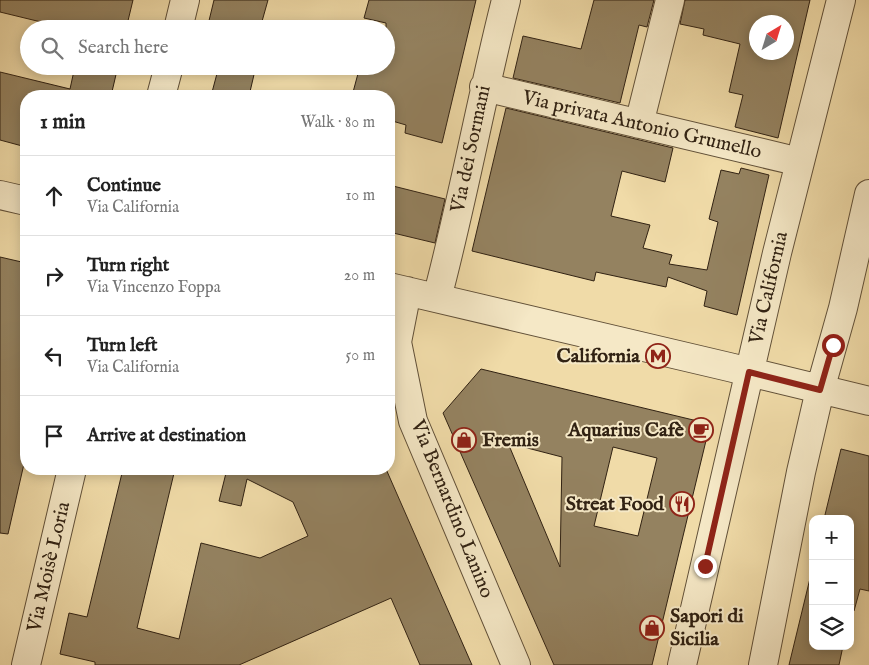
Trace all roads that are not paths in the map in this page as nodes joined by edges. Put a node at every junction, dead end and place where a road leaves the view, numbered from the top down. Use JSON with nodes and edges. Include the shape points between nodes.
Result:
{"nodes":[{"id":1,"x":185,"y":0,"type":"edge"},
{"id":2,"x":506,"y":0,"type":"edge"},
{"id":3,"x":670,"y":0,"type":"edge"},
{"id":4,"x":841,"y":0,"type":"edge"},
{"id":5,"x":180,"y":20,"type":"edge"},
{"id":6,"x":167,"y":75,"type":"edge"},
{"id":7,"x":484,"y":87,"type":"junction"},
{"id":8,"x":163,"y":90,"type":"edge"},
{"id":9,"x":639,"y":124,"type":"junction"},
{"id":10,"x":800,"y":162,"type":"junction"},
{"id":11,"x":869,"y":194,"type":"edge"},
{"id":12,"x":0,"y":195,"type":"edge"},
{"id":13,"x":20,"y":200,"type":"edge"},
{"id":14,"x":398,"y":289,"type":"edge"},
{"id":15,"x":437,"y":298,"type":"junction"},
{"id":16,"x":749,"y":372,"type":"junction"},
{"id":17,"x":820,"y":390,"type":"junction"},
{"id":18,"x":869,"y":401,"type":"edge"},
{"id":19,"x":71,"y":475,"type":"edge"},
{"id":20,"x":26,"y":665,"type":"edge"},
{"id":21,"x":516,"y":665,"type":"edge"},
{"id":22,"x":682,"y":665,"type":"edge"},
{"id":23,"x":763,"y":665,"type":"edge"}],
"edges":[{"from":1,"to":5,"type":"street"},
{"from":2,"to":7,"type":"street","name":"Via dei Sormani"},
{"from":3,"to":9,"type":"street"},
{"from":4,"to":10,"type":"street","name":"Via California"},
{"from":6,"to":8,"type":"street"},
{"from":7,"to":9,"type":"street","name":"Via privata Antonio Grumello"},
{"from":7,"to":15,"type":"street","name":"Via dei Sormani"},
{"from":9,"to":10,"type":"street","name":"Via privata Antonio Grumello"},
{"from":10,"to":16,"type":"street","name":"Via California"},
{"from":11,"to":17,"type":"street"},
{"from":12,"to":13,"type":"street"},
{"from":14,"to":15,"type":"street"},
{"from":14,"to":21,"type":"street","name":"Via Bernardino Lanino","via":[[397,342],[413,421]]},
{"from":15,"to":16,"type":"street"},
{"from":16,"to":17,"type":"street"},
{"from":16,"to":22,"type":"street","name":"Via California"},
{"from":17,"to":18,"type":"street"},
{"from":17,"to":23,"type":"street"},
{"from":19,"to":20,"type":"street","name":"Via Moisè Loria"}]}
